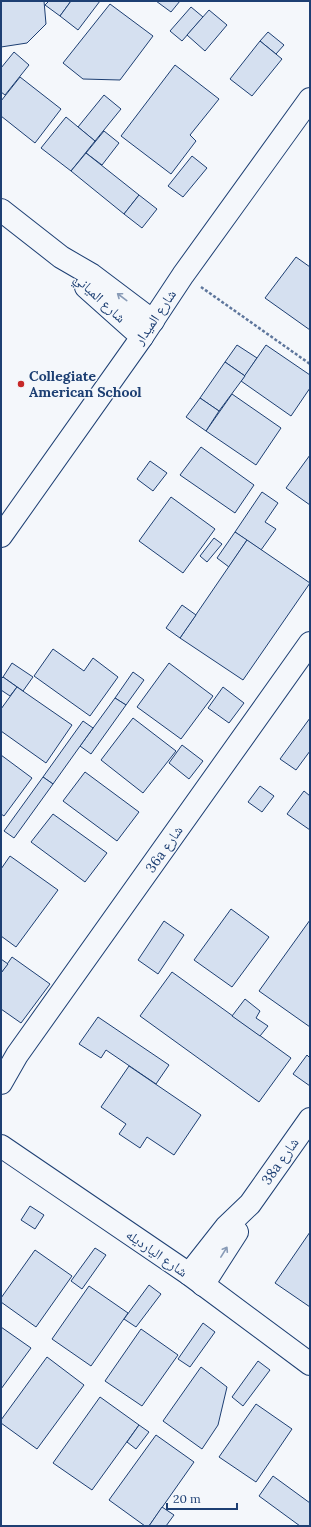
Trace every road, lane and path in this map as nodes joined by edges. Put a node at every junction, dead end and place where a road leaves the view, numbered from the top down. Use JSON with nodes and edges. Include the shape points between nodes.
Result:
{"nodes":[{"id":1,"x":310,"y":99,"type":"edge"},
{"id":2,"x":1,"y":210,"type":"edge"},
{"id":3,"x":183,"y":275,"type":"junction"},
{"id":4,"x":147,"y":329,"type":"junction"},
{"id":5,"x":310,"y":364,"type":"edge"},
{"id":6,"x":1,"y":536,"type":"edge"},
{"id":7,"x":310,"y":643,"type":"edge"},
{"id":8,"x":9,"y":1062,"type":"edge"},
{"id":9,"x":1,"y":1083,"type":"edge"},
{"id":10,"x":310,"y":1119,"type":"edge"},
{"id":11,"x":1,"y":1146,"type":"edge"},
{"id":12,"x":196,"y":1280,"type":"junction"},
{"id":13,"x":310,"y":1364,"type":"edge"}],
"edges":[{"from":1,"to":3,"type":"street","name":"شارع الميدار"},
{"from":2,"to":4,"type":"street","name":"شارع المياني","via":[[61,257],[92,275]]},
{"from":3,"to":4,"type":"street","name":"شارع الميدار"},
{"from":3,"to":5,"type":"path"},
{"from":4,"to":6,"type":"street","name":"شارع الميدار"},
{"from":7,"to":8,"type":"street","name":"36a شارع"},
{"from":8,"to":9,"type":"street","name":"36a شارع"},
{"from":10,"to":12,"type":"street","name":"38a شارع","via":[[250,1204],[236,1234]]},
{"from":11,"to":12,"type":"street","name":"شارع اليارديله"},
{"from":12,"to":13,"type":"street","name":"شارع اليارديله"}]}
